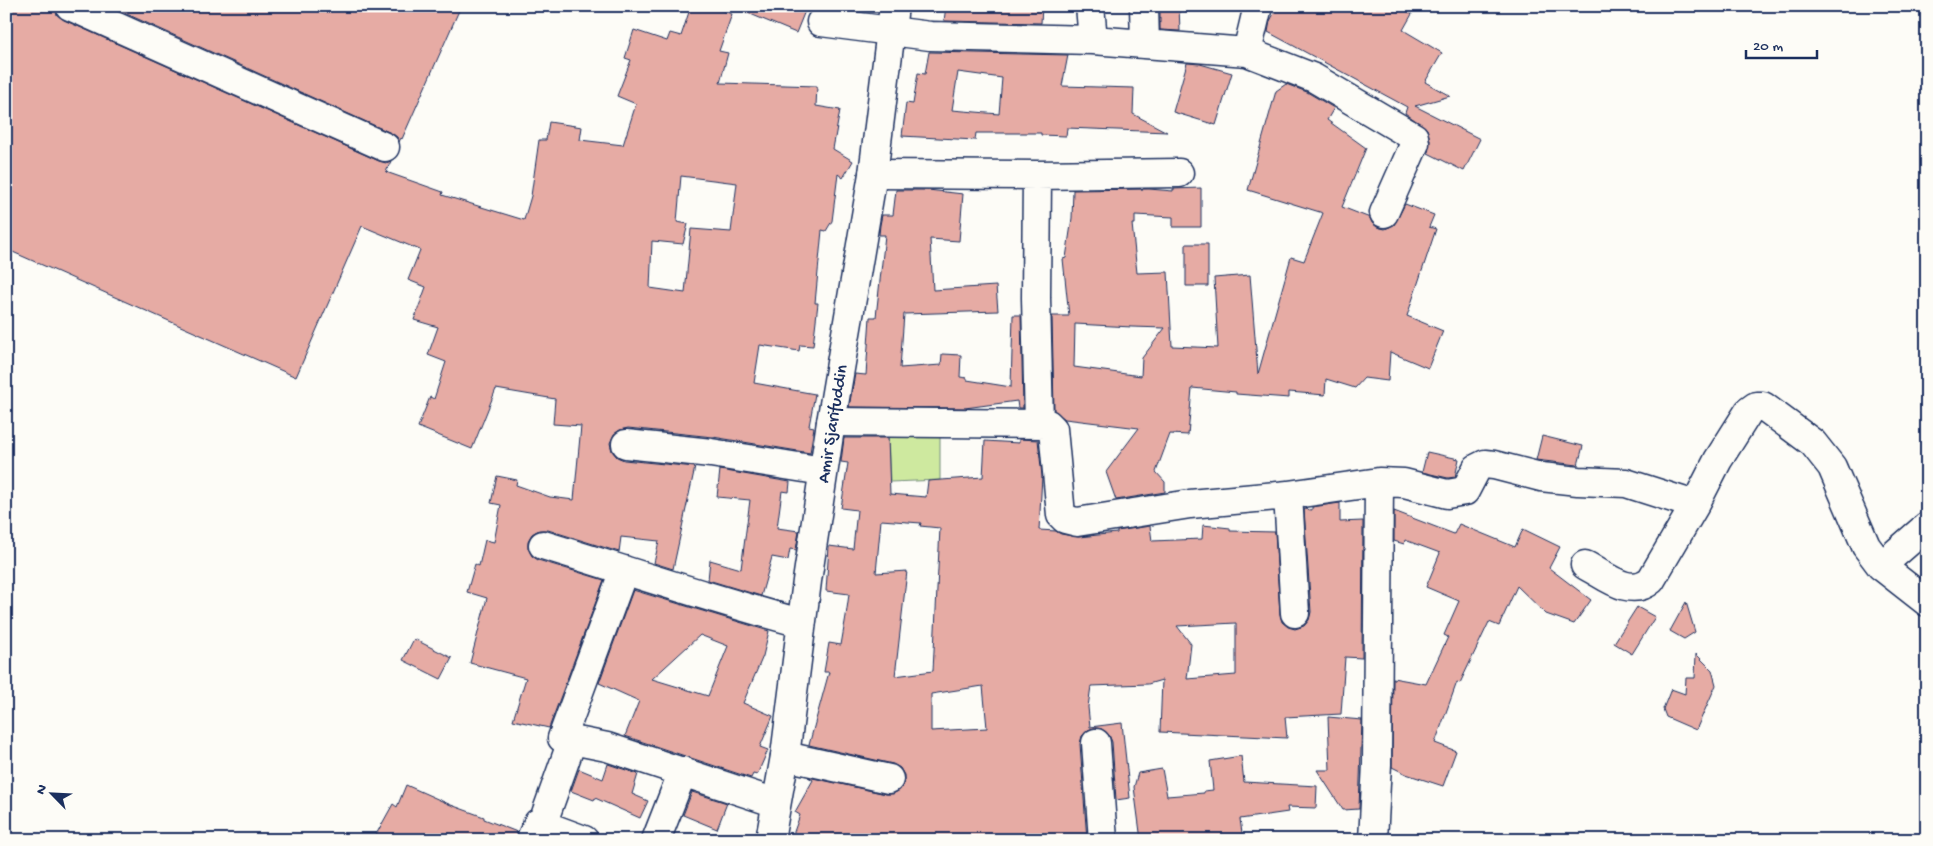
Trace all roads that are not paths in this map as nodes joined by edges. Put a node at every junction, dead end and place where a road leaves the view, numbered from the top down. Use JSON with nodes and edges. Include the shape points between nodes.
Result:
{"nodes":[{"id":1,"x":70,"y":6,"type":"edge"},
{"id":2,"x":1090,"y":6,"type":"edge"},
{"id":3,"x":1144,"y":6,"type":"edge"},
{"id":4,"x":1258,"y":6,"type":"edge"},
{"id":5,"x":893,"y":18,"type":"edge"},
{"id":6,"x":821,"y":22,"type":"dead end"},
{"id":7,"x":1093,"y":40,"type":"junction"},
{"id":8,"x":1145,"y":44,"type":"junction"},
{"id":9,"x":1247,"y":52,"type":"junction"},
{"id":10,"x":385,"y":147,"type":"dead end"},
{"id":11,"x":1179,"y":173,"type":"dead end"},
{"id":12,"x":873,"y":174,"type":"junction"},
{"id":13,"x":1038,"y":175,"type":"junction"},
{"id":14,"x":1384,"y":213,"type":"dead end"},
{"id":15,"x":830,"y":422,"type":"junction"},
{"id":16,"x":1039,"y":424,"type":"junction"},
{"id":17,"x":626,"y":444,"type":"dead end"},
{"id":18,"x":823,"y":470,"type":"junction"},
{"id":19,"x":1379,"y":482,"type":"junction"},
{"id":20,"x":1288,"y":494,"type":"junction"},
{"id":21,"x":1696,"y":505,"type":"junction"},
{"id":22,"x":1927,"y":526,"type":"edge"},
{"id":23,"x":542,"y":545,"type":"dead end"},
{"id":24,"x":1585,"y":565,"type":"dead end"},
{"id":25,"x":1881,"y":566,"type":"junction"},
{"id":26,"x":624,"y":570,"type":"junction"},
{"id":27,"x":1927,"y":602,"type":"edge"},
{"id":28,"x":1295,"y":614,"type":"dead end"},
{"id":29,"x":801,"y":623,"type":"junction"},
{"id":30,"x":572,"y":741,"type":"junction"},
{"id":31,"x":1096,"y":743,"type":"dead end"},
{"id":32,"x":785,"y":756,"type":"junction"},
{"id":33,"x":683,"y":771,"type":"junction"},
{"id":34,"x":889,"y":779,"type":"dead end"},
{"id":35,"x":776,"y":804,"type":"junction"},
{"id":36,"x":536,"y":832,"type":"edge"},
{"id":37,"x":584,"y":840,"type":"edge"},
{"id":38,"x":656,"y":840,"type":"edge"},
{"id":39,"x":770,"y":840,"type":"edge"},
{"id":40,"x":1103,"y":840,"type":"edge"},
{"id":41,"x":1373,"y":840,"type":"edge"}],
"edges":[{"from":1,"to":10,"type":"street"},
{"from":2,"to":7,"type":"street"},
{"from":3,"to":8,"type":"street"},
{"from":4,"to":9,"type":"street"},
{"from":5,"to":6,"type":"street"},
{"from":5,"to":7,"type":"street","via":[[930,36]]},
{"from":5,"to":12,"type":"street","name":"Amir Sjarifuddin"},
{"from":7,"to":8,"type":"street"},
{"from":8,"to":9,"type":"street"},
{"from":9,"to":14,"type":"street","via":[[1314,78],[1414,137],[1415,142]]},
{"from":11,"to":13,"type":"street"},
{"from":12,"to":13,"type":"street"},
{"from":12,"to":15,"type":"street","name":"Amir Sjarifuddin"},
{"from":13,"to":16,"type":"street"},
{"from":15,"to":16,"type":"street"},
{"from":15,"to":18,"type":"street","name":"Amir Sjarifuddin"},
{"from":16,"to":20,"type":"street","via":[[1048,424],[1053,430],[1061,514],[1070,521]]},
{"from":17,"to":18,"type":"street"},
{"from":18,"to":29,"type":"street","name":"Amir Sjarifuddin"},
{"from":19,"to":20,"type":"street"},
{"from":19,"to":21,"type":"street","via":[[1404,483],[1447,494],[1457,493],[1465,491],[1480,465],[1494,465],[1542,477],[1626,483]]},
{"from":19,"to":41,"type":"street","via":[[1377,764]]},
{"from":20,"to":28,"type":"street"},
{"from":21,"to":24,"type":"street","via":[[1651,580],[1644,586],[1625,587]]},
{"from":21,"to":25,"type":"street","via":[[1718,460],[1749,411],[1763,406],[1813,442],[1822,453],[1832,467],[1866,546]]},
{"from":22,"to":25,"type":"street"},
{"from":23,"to":26,"type":"street"},
{"from":25,"to":27,"type":"street"},
{"from":26,"to":29,"type":"street"},
{"from":26,"to":30,"type":"street","via":[[562,738]]},
{"from":29,"to":32,"type":"street","name":"Amir Sjarifuddin"},
{"from":30,"to":33,"type":"street","via":[[607,746]]},
{"from":30,"to":36,"type":"street"},
{"from":31,"to":40,"type":"street"},
{"from":32,"to":34,"type":"street"},
{"from":32,"to":35,"type":"street","name":"Amir Sjarifuddin"},
{"from":33,"to":35,"type":"street"},
{"from":33,"to":38,"type":"street"},
{"from":35,"to":39,"type":"street","name":"Amir Sjarifuddin"},
{"from":36,"to":37,"type":"street"}]}
